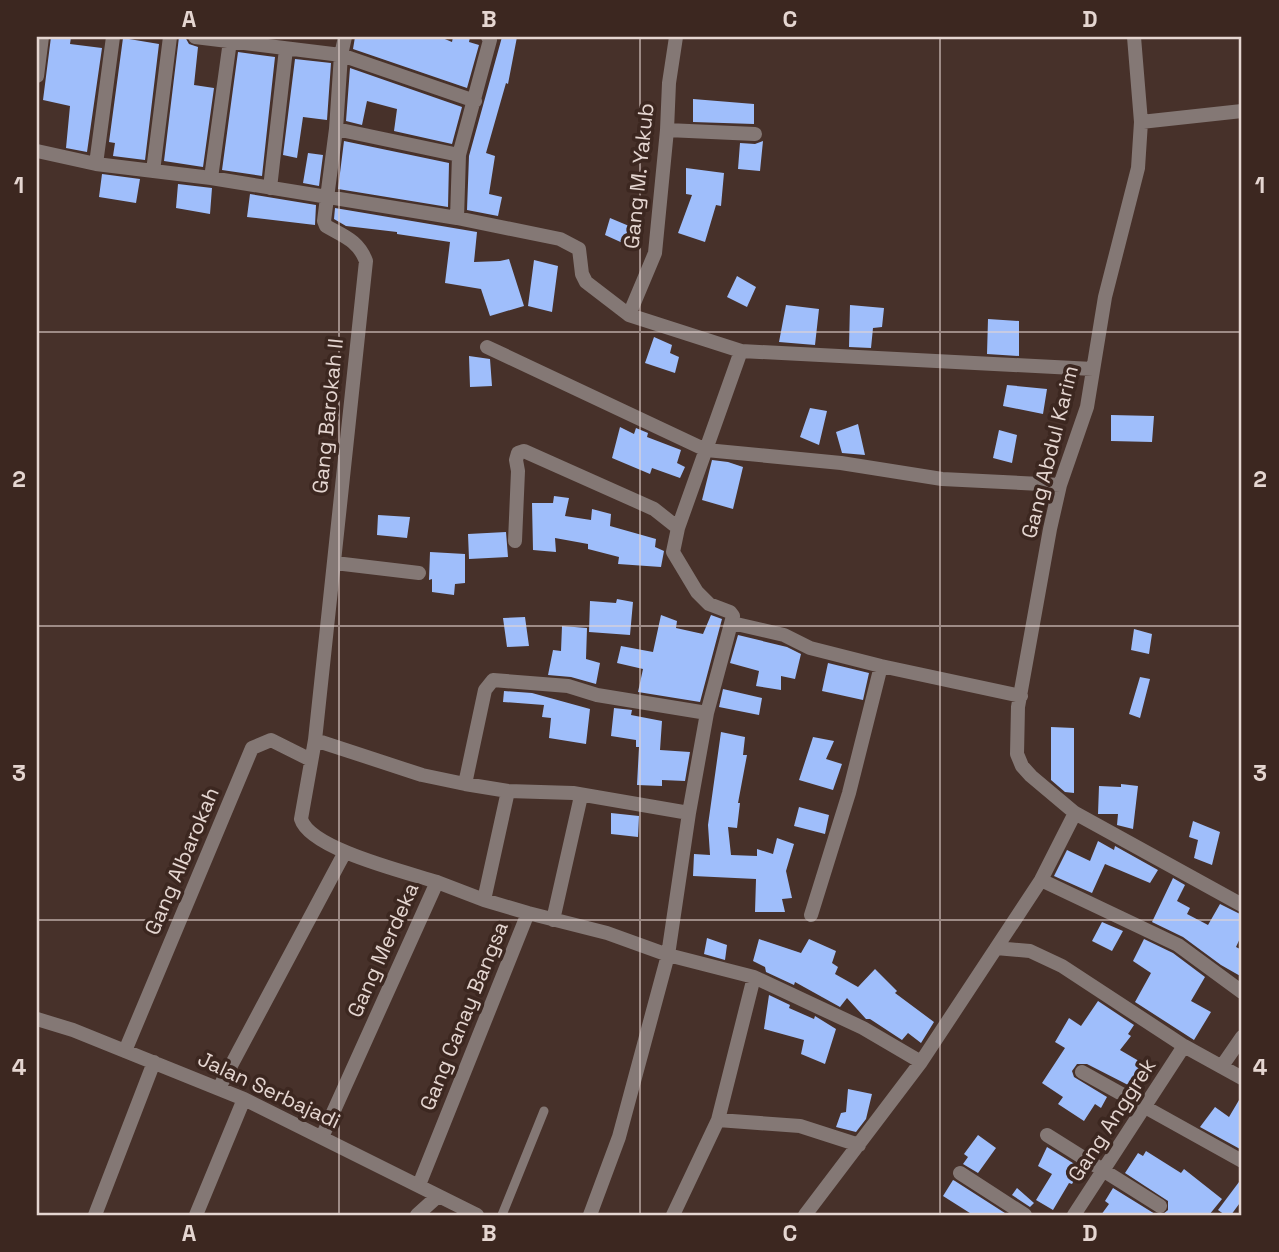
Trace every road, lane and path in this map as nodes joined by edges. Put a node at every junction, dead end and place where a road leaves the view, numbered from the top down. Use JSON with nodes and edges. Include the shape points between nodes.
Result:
{"nodes":[{"id":1,"x":42,"y":37,"type":"edge"},
{"id":2,"x":113,"y":37,"type":"edge"},
{"id":3,"x":170,"y":37,"type":"edge"},
{"id":4,"x":195,"y":37,"type":"edge"},
{"id":5,"x":345,"y":37,"type":"edge"},
{"id":6,"x":488,"y":37,"type":"edge"},
{"id":7,"x":676,"y":37,"type":"edge"},
{"id":8,"x":1134,"y":37,"type":"edge"},
{"id":9,"x":230,"y":41,"type":"junction"},
{"id":10,"x":286,"y":49,"type":"junction"},
{"id":11,"x":341,"y":55,"type":"junction"},
{"id":12,"x":37,"y":76,"type":"edge"},
{"id":13,"x":475,"y":101,"type":"junction"},
{"id":14,"x":1242,"y":111,"type":"edge"},
{"id":15,"x":1142,"y":122,"type":"junction"},
{"id":16,"x":336,"y":129,"type":"junction"},
{"id":17,"x":667,"y":130,"type":"junction"},
{"id":18,"x":755,"y":134,"type":"dead end"},
{"id":19,"x":37,"y":151,"type":"edge"},
{"id":20,"x":459,"y":155,"type":"junction"},
{"id":21,"x":96,"y":164,"type":"junction"},
{"id":22,"x":153,"y":171,"type":"junction"},
{"id":23,"x":211,"y":178,"type":"junction"},
{"id":24,"x":270,"y":188,"type":"junction"},
{"id":25,"x":326,"y":198,"type":"junction"},
{"id":26,"x":457,"y":218,"type":"junction"},
{"id":27,"x":629,"y":316,"type":"junction"},
{"id":28,"x":486,"y":348,"type":"dead end"},
{"id":29,"x":741,"y":351,"type":"junction"},
{"id":30,"x":1093,"y":369,"type":"junction"},
{"id":31,"x":706,"y":450,"type":"junction"},
{"id":32,"x":1060,"y":485,"type":"junction"},
{"id":33,"x":678,"y":528,"type":"junction"},
{"id":34,"x":515,"y":541,"type":"dead end"},
{"id":35,"x":335,"y":563,"type":"junction"},
{"id":36,"x":419,"y":573,"type":"dead end"},
{"id":37,"x":732,"y":623,"type":"junction"},
{"id":38,"x":881,"y":666,"type":"junction"},
{"id":39,"x":1021,"y":696,"type":"junction"},
{"id":40,"x":707,"y":713,"type":"junction"},
{"id":41,"x":315,"y":740,"type":"junction"},
{"id":42,"x":311,"y":760,"type":"junction"},
{"id":43,"x":465,"y":784,"type":"junction"},
{"id":44,"x":508,"y":792,"type":"junction"},
{"id":45,"x":581,"y":796,"type":"junction"},
{"id":46,"x":689,"y":813,"type":"junction"},
{"id":47,"x":1075,"y":813,"type":"junction"},
{"id":48,"x":301,"y":818,"type":"joint"},
{"id":49,"x":345,"y":852,"type":"junction"},
{"id":50,"x":1041,"y":880,"type":"junction"},
{"id":51,"x":436,"y":881,"type":"junction"},
{"id":52,"x":484,"y":900,"type":"junction"},
{"id":53,"x":1242,"y":905,"type":"edge"},
{"id":54,"x":528,"y":914,"type":"junction"},
{"id":55,"x":811,"y":915,"type":"dead end"},
{"id":56,"x":553,"y":920,"type":"junction"},
{"id":57,"x":996,"y":948,"type":"junction"},
{"id":58,"x":668,"y":955,"type":"junction"},
{"id":59,"x":754,"y":977,"type":"junction"},
{"id":60,"x":1242,"y":992,"type":"edge"},
{"id":61,"x":37,"y":1019,"type":"edge"},
{"id":62,"x":1242,"y":1037,"type":"edge"},
{"id":63,"x":1184,"y":1046,"type":"junction"},
{"id":64,"x":125,"y":1051,"type":"junction"},
{"id":65,"x":155,"y":1062,"type":"junction"},
{"id":66,"x":921,"y":1062,"type":"junction"},
{"id":67,"x":1223,"y":1066,"type":"junction"},
{"id":68,"x":1082,"y":1072,"type":"dead end"},
{"id":69,"x":1242,"y":1079,"type":"edge"},
{"id":70,"x":219,"y":1088,"type":"junction"},
{"id":71,"x":244,"y":1099,"type":"junction"},
{"id":72,"x":1146,"y":1108,"type":"junction"},
{"id":73,"x":544,"y":1111,"type":"dead end"},
{"id":74,"x":718,"y":1120,"type":"junction"},
{"id":75,"x":1046,"y":1135,"type":"dead end"},
{"id":76,"x":322,"y":1137,"type":"junction"},
{"id":77,"x":859,"y":1145,"type":"junction"},
{"id":78,"x":1242,"y":1161,"type":"edge"},
{"id":79,"x":1106,"y":1170,"type":"junction"},
{"id":80,"x":960,"y":1173,"type":"dead end"},
{"id":81,"x":419,"y":1185,"type":"junction"},
{"id":82,"x":438,"y":1196,"type":"junction"},
{"id":83,"x":1160,"y":1206,"type":"dead end"},
{"id":84,"x":95,"y":1215,"type":"edge"},
{"id":85,"x":196,"y":1215,"type":"edge"},
{"id":86,"x":417,"y":1215,"type":"edge"},
{"id":87,"x":477,"y":1215,"type":"edge"},
{"id":88,"x":502,"y":1215,"type":"edge"},
{"id":89,"x":590,"y":1215,"type":"edge"},
{"id":90,"x":673,"y":1215,"type":"edge"},
{"id":91,"x":805,"y":1215,"type":"edge"},
{"id":92,"x":1025,"y":1215,"type":"edge"},
{"id":93,"x":1074,"y":1215,"type":"edge"}],
"edges":[{"from":1,"to":12,"type":"street"},
{"from":2,"to":21,"type":"street"},
{"from":3,"to":22,"type":"street"},
{"from":4,"to":9,"type":"street"},
{"from":5,"to":11,"type":"street","name":"Gang Barokah II"},
{"from":6,"to":13,"type":"street"},
{"from":7,"to":17,"type":"street","name":"Gang M. Yakub"},
{"from":8,"to":15,"type":"street","name":"Gang Abdul Karim"},
{"from":9,"to":10,"type":"street"},
{"from":9,"to":23,"type":"street"},
{"from":10,"to":11,"type":"street"},
{"from":10,"to":24,"type":"street"},
{"from":11,"to":13,"type":"street"},
{"from":11,"to":16,"type":"street","name":"Gang Barokah II"},
{"from":13,"to":20,"type":"street"},
{"from":14,"to":15,"type":"street"},
{"from":15,"to":30,"type":"street","name":"Gang Abdul Karim","via":[[1138,168],[1105,297]]},
{"from":16,"to":20,"type":"street"},
{"from":16,"to":25,"type":"street","name":"Gang Barokah II"},
{"from":17,"to":18,"type":"street"},
{"from":17,"to":27,"type":"street","name":"Gang M. Yakub","via":[[655,253]]},
{"from":19,"to":21,"type":"street"},
{"from":20,"to":26,"type":"street"},
{"from":21,"to":22,"type":"street"},
{"from":22,"to":23,"type":"street"},
{"from":23,"to":24,"type":"street"},
{"from":24,"to":25,"type":"street"},
{"from":25,"to":26,"type":"street"},
{"from":25,"to":35,"type":"street","name":"Gang Barokah II","via":[[326,226],[354,241],[366,261]]},
{"from":26,"to":27,"type":"street","via":[[575,246],[586,282]]},
{"from":27,"to":29,"type":"street"},
{"from":28,"to":31,"type":"street"},
{"from":29,"to":30,"type":"street"},
{"from":29,"to":31,"type":"street"},
{"from":30,"to":32,"type":"street","name":"Gang Abdul Karim","via":[[1087,407]]},
{"from":31,"to":32,"type":"street","via":[[841,463],[942,479]]},
{"from":31,"to":33,"type":"street"},
{"from":32,"to":39,"type":"street","name":"Gang Abdul Karim"},
{"from":33,"to":34,"type":"street","via":[[654,509],[524,451],[516,460]]},
{"from":33,"to":37,"type":"street","via":[[673,552],[697,592],[709,604],[730,612]]},
{"from":35,"to":36,"type":"street"},
{"from":35,"to":41,"type":"street","name":"Gang Barokah II"},
{"from":37,"to":38,"type":"street"},
{"from":37,"to":40,"type":"street"},
{"from":38,"to":39,"type":"street"},
{"from":38,"to":55,"type":"street","via":[[849,793]]},
{"from":39,"to":47,"type":"street","name":"Gang Abdul Karim","via":[[1017,754],[1022,766]]},
{"from":40,"to":43,"type":"street","via":[[568,687],[493,680],[485,690]]},
{"from":40,"to":46,"type":"street"},
{"from":41,"to":42,"type":"street","name":"Gang Barokah II"},
{"from":41,"to":43,"type":"street"},
{"from":42,"to":48,"type":"street","name":"Gang Barokah II"},
{"from":42,"to":64,"type":"street","name":"Gang Albarokah","via":[[271,740],[252,748]]},
{"from":43,"to":44,"type":"street"},
{"from":44,"to":45,"type":"street"},
{"from":44,"to":52,"type":"street"},
{"from":45,"to":46,"type":"street"},
{"from":45,"to":56,"type":"street"},
{"from":46,"to":58,"type":"street"},
{"from":47,"to":50,"type":"street"},
{"from":47,"to":53,"type":"street","name":"Gang Abdul Karim"},
{"from":48,"to":49,"type":"street","name":"Gang Merdeka","via":[[310,833]]},
{"from":49,"to":51,"type":"street","name":"Gang Merdeka"},
{"from":49,"to":70,"type":"street"},
{"from":50,"to":57,"type":"street"},
{"from":50,"to":60,"type":"street","via":[[1178,945]]},
{"from":51,"to":52,"type":"street","name":"Gang Canay Bangsa"},
{"from":51,"to":76,"type":"street","name":"Gang Merdeka"},
{"from":52,"to":54,"type":"street","name":"Gang Canay Bangsa"},
{"from":54,"to":56,"type":"street"},
{"from":54,"to":81,"type":"street","name":"Gang Canay Bangsa"},
{"from":56,"to":58,"type":"street"},
{"from":57,"to":63,"type":"street","via":[[1030,951],[1062,966]]},
{"from":57,"to":66,"type":"street"},
{"from":58,"to":59,"type":"street"},
{"from":58,"to":89,"type":"street","via":[[619,1137]]},
{"from":59,"to":66,"type":"street","via":[[853,1023]]},
{"from":59,"to":74,"type":"street"},
{"from":61,"to":64,"type":"street","name":"Jalan Serbajadi"},
{"from":62,"to":67,"type":"street"},
{"from":63,"to":67,"type":"street"},
{"from":63,"to":72,"type":"street","name":"Gang Anggrek"},
{"from":64,"to":65,"type":"street","name":"Jalan Serbajadi"},
{"from":65,"to":70,"type":"street","name":"Jalan Serbajadi"},
{"from":65,"to":84,"type":"street"},
{"from":66,"to":77,"type":"street"},
{"from":67,"to":69,"type":"street"},
{"from":68,"to":72,"type":"street"},
{"from":70,"to":71,"type":"street","name":"Jalan Serbajadi"},
{"from":71,"to":76,"type":"street","name":"Jalan Serbajadi"},
{"from":71,"to":85,"type":"street"},
{"from":72,"to":78,"type":"street"},
{"from":72,"to":79,"type":"street","name":"Gang Anggrek"},
{"from":73,"to":88,"type":"lane"},
{"from":74,"to":77,"type":"street","via":[[800,1126]]},
{"from":74,"to":90,"type":"street"},
{"from":75,"to":79,"type":"street"},
{"from":76,"to":81,"type":"street","name":"Jalan Serbajadi"},
{"from":77,"to":91,"type":"street"},
{"from":79,"to":83,"type":"street"},
{"from":79,"to":93,"type":"street","name":"Gang Anggrek"},
{"from":80,"to":92,"type":"street"},
{"from":81,"to":82,"type":"street","name":"Jalan Serbajadi"},
{"from":82,"to":86,"type":"street"},
{"from":82,"to":87,"type":"street","name":"Jalan Serbajadi"}]}
